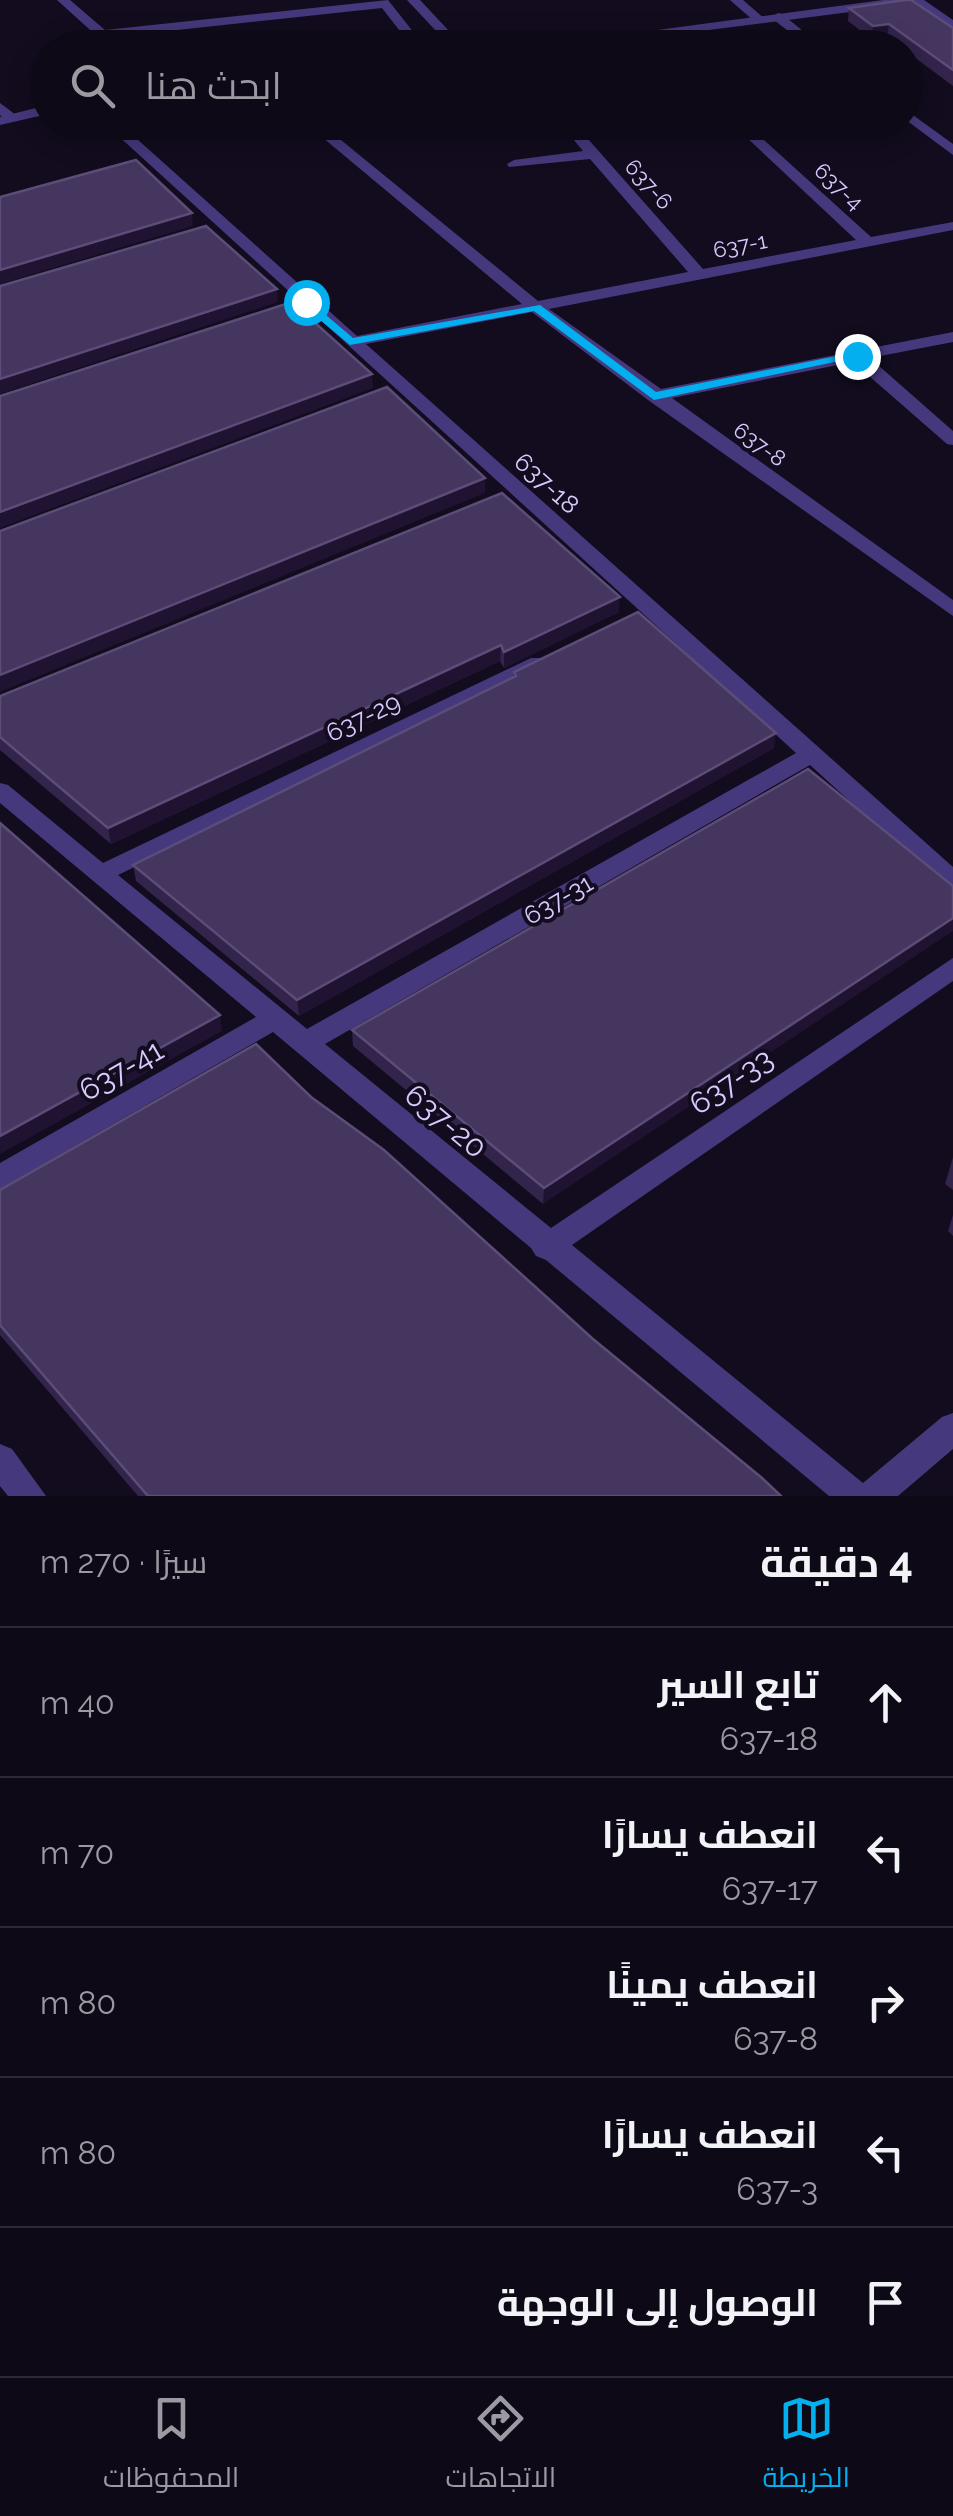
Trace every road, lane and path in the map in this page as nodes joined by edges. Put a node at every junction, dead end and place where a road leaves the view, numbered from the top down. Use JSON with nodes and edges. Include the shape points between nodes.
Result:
{"nodes":[{"id":1,"x":63,"y":0,"type":"edge"},
{"id":2,"x":413,"y":0,"type":"edge"},
{"id":3,"x":422,"y":0,"type":"edge"},
{"id":4,"x":736,"y":0,"type":"edge"},
{"id":5,"x":915,"y":0,"type":"edge"},
{"id":6,"x":383,"y":2,"type":"edge"},
{"id":7,"x":778,"y":17,"type":"junction"},
{"id":8,"x":760,"y":19,"type":"junction"},
{"id":9,"x":953,"y":26,"type":"edge"},
{"id":10,"x":99,"y":30,"type":"edge"},
{"id":11,"x":130,"y":30,"type":"edge"},
{"id":12,"x":406,"y":30,"type":"edge"},
{"id":13,"x":442,"y":30,"type":"edge"},
{"id":14,"x":672,"y":30,"type":"edge"},
{"id":15,"x":795,"y":30,"type":"edge"},
{"id":16,"x":30,"y":111,"type":"edge"},
{"id":17,"x":4,"y":115,"type":"edge"},
{"id":18,"x":923,"y":127,"type":"edge"},
{"id":19,"x":123,"y":140,"type":"edge"},
{"id":20,"x":332,"y":140,"type":"edge"},
{"id":21,"x":580,"y":140,"type":"edge"},
{"id":22,"x":756,"y":140,"type":"edge"},
{"id":23,"x":953,"y":151,"type":"edge"},
{"id":24,"x":592,"y":154,"type":"junction"},
{"id":25,"x":514,"y":164,"type":"dead end"},
{"id":26,"x":953,"y":226,"type":"edge"},
{"id":27,"x":868,"y":243,"type":"junction"},
{"id":28,"x":700,"y":276,"type":"junction"},
{"id":29,"x":536,"y":308,"type":"junction"},
{"id":30,"x":953,"y":337,"type":"edge"},
{"id":31,"x":350,"y":342,"type":"junction"},
{"id":32,"x":857,"y":356,"type":"junction"},
{"id":33,"x":654,"y":396,"type":"junction"},
{"id":34,"x":953,"y":440,"type":"edge"},
{"id":35,"x":953,"y":610,"type":"edge"},
{"id":36,"x":562,"y":652,"type":"edge"},
{"id":37,"x":812,"y":754,"type":"junction"},
{"id":38,"x":0,"y":791,"type":"edge"},
{"id":39,"x":100,"y":874,"type":"junction"},
{"id":40,"x":953,"y":882,"type":"edge"},
{"id":41,"x":953,"y":968,"type":"edge"},
{"id":42,"x":274,"y":1019,"type":"junction"},
{"id":43,"x":303,"y":1044,"type":"junction"},
{"id":44,"x":0,"y":1176,"type":"edge"},
{"id":45,"x":546,"y":1246,"type":"junction"},
{"id":46,"x":953,"y":1428,"type":"edge"},
{"id":47,"x":0,"y":1460,"type":"edge"},
{"id":48,"x":29,"y":1496,"type":"edge"},
{"id":49,"x":854,"y":1496,"type":"edge"},
{"id":50,"x":873,"y":1496,"type":"edge"}],
"edges":[{"from":1,"to":10,"type":"street"},
{"from":2,"to":3,"type":"street"},
{"from":2,"to":13,"type":"street"},
{"from":4,"to":8,"type":"street"},
{"from":5,"to":7,"type":"street"},
{"from":5,"to":9,"type":"street"},
{"from":6,"to":11,"type":"street"},
{"from":6,"to":12,"type":"street"},
{"from":7,"to":8,"type":"street"},
{"from":7,"to":15,"type":"street"},
{"from":8,"to":14,"type":"street"},
{"from":16,"to":17,"type":"street"},
{"from":18,"to":23,"type":"street"},
{"from":19,"to":31,"type":"street","name":"637-18","via":[[296,305]]},
{"from":20,"to":29,"type":"street","name":"637-8"},
{"from":21,"to":24,"type":"street","name":"637-6"},
{"from":22,"to":27,"type":"street","name":"637-4"},
{"from":24,"to":25,"type":"street"},
{"from":24,"to":28,"type":"street","name":"637-6"},
{"from":26,"to":27,"type":"street","name":"637-1"},
{"from":27,"to":28,"type":"street","name":"637-1"},
{"from":28,"to":29,"type":"street","name":"637-1"},
{"from":29,"to":31,"type":"street","name":"637-1"},
{"from":29,"to":33,"type":"street","name":"637-8"},
{"from":30,"to":32,"type":"street"},
{"from":31,"to":37,"type":"street","name":"637-18","via":[[392,391],[642,614]]},
{"from":32,"to":33,"type":"street"},
{"from":32,"to":34,"type":"street"},
{"from":33,"to":35,"type":"street","name":"637-8"},
{"from":36,"to":39,"type":"street","name":"637-29"},
{"from":37,"to":40,"type":"street","name":"637-18"},
{"from":37,"to":43,"type":"street","name":"637-31"},
{"from":38,"to":39,"type":"street","name":"637-20"},
{"from":39,"to":42,"type":"street","name":"637-20"},
{"from":41,"to":45,"type":"street","name":"637-33"},
{"from":42,"to":43,"type":"street","name":"637-20"},
{"from":42,"to":44,"type":"street","name":"637-41"},
{"from":43,"to":45,"type":"street","name":"637-20"},
{"from":45,"to":49,"type":"street","name":"637-20"},
{"from":46,"to":50,"type":"street"},
{"from":47,"to":48,"type":"street"}]}
